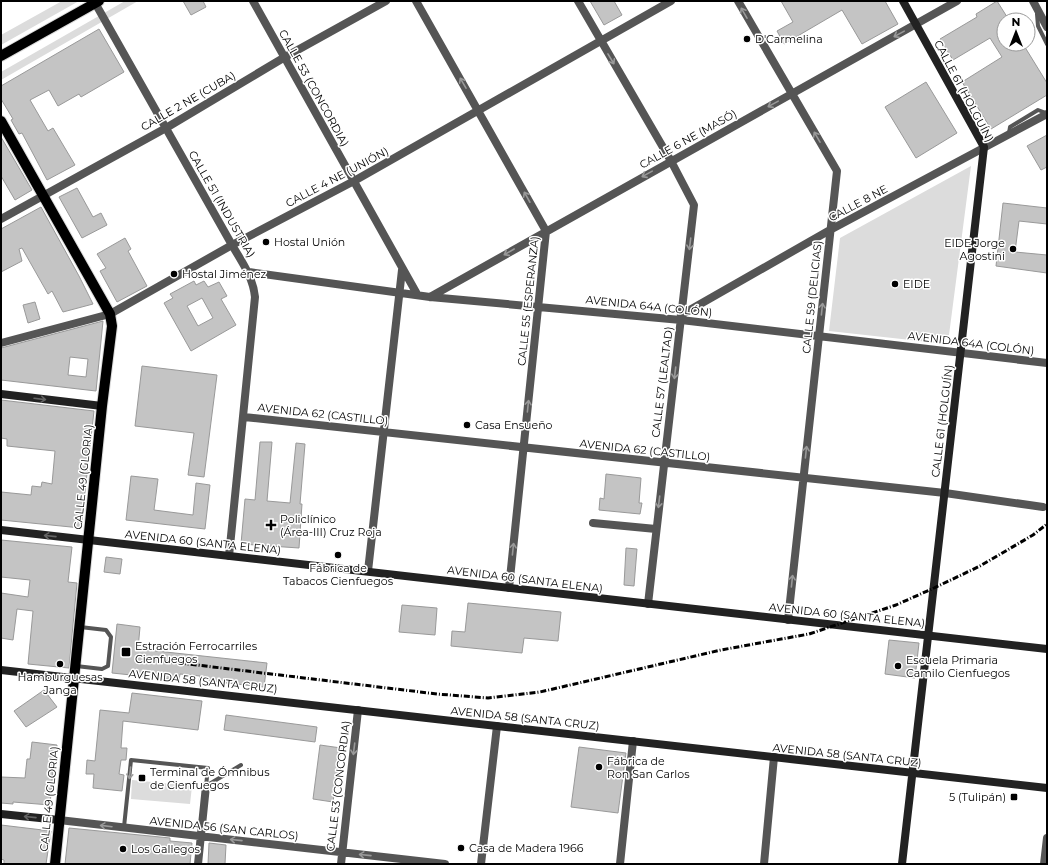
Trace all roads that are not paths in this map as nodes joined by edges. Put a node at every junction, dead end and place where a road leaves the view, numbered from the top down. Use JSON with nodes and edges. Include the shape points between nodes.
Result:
{"nodes":[{"id":1,"x":253,"y":1,"type":"edge"},
{"id":2,"x":386,"y":1,"type":"edge"},
{"id":3,"x":416,"y":1,"type":"edge"},
{"id":4,"x":578,"y":1,"type":"edge"},
{"id":5,"x":671,"y":1,"type":"edge"},
{"id":6,"x":738,"y":1,"type":"edge"},
{"id":7,"x":903,"y":1,"type":"edge"},
{"id":8,"x":957,"y":1,"type":"edge"},
{"id":9,"x":96,"y":2,"type":"edge"},
{"id":10,"x":1035,"y":4,"type":"edge"},
{"id":11,"x":916,"y":24,"type":"junction"},
{"id":12,"x":1047,"y":27,"type":"edge"},
{"id":13,"x":600,"y":42,"type":"junction"},
{"id":14,"x":1047,"y":44,"type":"edge"},
{"id":15,"x":1,"y":56,"type":"edge"},
{"id":16,"x":285,"y":57,"type":"junction"},
{"id":17,"x":792,"y":94,"type":"junction"},
{"id":18,"x":479,"y":111,"type":"junction"},
{"id":19,"x":1047,"y":114,"type":"edge"},
{"id":20,"x":1,"y":120,"type":"edge"},
{"id":21,"x":166,"y":128,"type":"junction"},
{"id":22,"x":984,"y":147,"type":"junction"},
{"id":23,"x":671,"y":161,"type":"junction"},
{"id":24,"x":354,"y":181,"type":"junction"},
{"id":25,"x":44,"y":195,"type":"junction"},
{"id":26,"x":1,"y":219,"type":"edge"},
{"id":27,"x":830,"y":230,"type":"junction"},
{"id":28,"x":546,"y":231,"type":"junction"},
{"id":29,"x":232,"y":246,"type":"junction"},
{"id":30,"x":402,"y":270,"type":"junction"},
{"id":31,"x":249,"y":272,"type":"junction"},
{"id":32,"x":399,"y":292,"type":"junction"},
{"id":33,"x":417,"y":294,"type":"junction"},
{"id":34,"x":430,"y":297,"type":"junction"},
{"id":35,"x":538,"y":306,"type":"junction"},
{"id":36,"x":110,"y":314,"type":"junction"},
{"id":37,"x":681,"y":318,"type":"junction"},
{"id":38,"x":819,"y":337,"type":"junction"},
{"id":39,"x":1,"y":343,"type":"edge"},
{"id":40,"x":961,"y":353,"type":"junction"},
{"id":41,"x":1047,"y":363,"type":"edge"},
{"id":42,"x":1,"y":394,"type":"edge"},
{"id":43,"x":102,"y":406,"type":"junction"},
{"id":44,"x":244,"y":417,"type":"junction"},
{"id":45,"x":384,"y":432,"type":"junction"},
{"id":46,"x":524,"y":447,"type":"junction"},
{"id":47,"x":664,"y":463,"type":"junction"},
{"id":48,"x":804,"y":478,"type":"junction"},
{"id":49,"x":945,"y":494,"type":"junction"},
{"id":50,"x":1043,"y":507,"type":"dead end"},
{"id":51,"x":593,"y":523,"type":"dead end"},
{"id":52,"x":656,"y":529,"type":"junction"},
{"id":53,"x":1,"y":530,"type":"edge"},
{"id":54,"x":89,"y":540,"type":"junction"},
{"id":55,"x":229,"y":556,"type":"junction"},
{"id":56,"x":368,"y":570,"type":"junction"},
{"id":57,"x":509,"y":588,"type":"junction"},
{"id":58,"x":648,"y":604,"type":"junction"},
{"id":59,"x":788,"y":620,"type":"junction"},
{"id":60,"x":79,"y":627,"type":"junction"},
{"id":61,"x":928,"y":636,"type":"junction"},
{"id":62,"x":1047,"y":649,"type":"edge"},
{"id":63,"x":75,"y":666,"type":"junction"},
{"id":64,"x":1,"y":670,"type":"edge"},
{"id":65,"x":74,"y":678,"type":"junction"},
{"id":66,"x":358,"y":710,"type":"junction"},
{"id":67,"x":497,"y":726,"type":"junction"},
{"id":68,"x":633,"y":741,"type":"junction"},
{"id":69,"x":774,"y":757,"type":"junction"},
{"id":70,"x":241,"y":765,"type":"dead end"},
{"id":71,"x":913,"y":773,"type":"junction"},
{"id":72,"x":206,"y":786,"type":"junction"},
{"id":73,"x":1047,"y":788,"type":"edge"},
{"id":74,"x":1,"y":814,"type":"edge"},
{"id":75,"x":59,"y":820,"type":"junction"},
{"id":76,"x":124,"y":828,"type":"junction"},
{"id":77,"x":201,"y":836,"type":"junction"},
{"id":78,"x":1047,"y":838,"type":"edge"},
{"id":79,"x":342,"y":852,"type":"junction"},
{"id":80,"x":55,"y":864,"type":"edge"},
{"id":81,"x":198,"y":864,"type":"edge"},
{"id":82,"x":340,"y":864,"type":"edge"},
{"id":83,"x":445,"y":864,"type":"edge"},
{"id":84,"x":481,"y":864,"type":"edge"},
{"id":85,"x":620,"y":864,"type":"edge"},
{"id":86,"x":764,"y":864,"type":"edge"},
{"id":87,"x":902,"y":864,"type":"edge"},
{"id":88,"x":1044,"y":864,"type":"edge"}],
"edges":[{"from":1,"to":16,"type":"street","name":"CALLE 53 (CONCORDIA)"},
{"from":2,"to":16,"type":"street","name":"CALLE 2 NE (CUBA)"},
{"from":18,"to":3,"type":"street","name":"CALLE 55 (ESPERANZA)","one_way":true},
{"from":4,"to":13,"type":"street","name":"CALLE 57 (LEALTAD)"},
{"from":5,"to":13,"type":"street","name":"CALLE 4 NE (UNIÓN)"},
{"from":17,"to":6,"type":"street","name":"CALLE 59 (DELICIAS)","one_way":true},
{"from":7,"to":11,"type":"street","name":"CALLE 61 (HOLGUÍN)"},
{"from":8,"to":11,"type":"street","name":"CALLE 6 NE (MASÓ)"},
{"from":9,"to":15,"type":"main road"},
{"from":9,"to":21,"type":"street","name":"CALLE 51 (INDUSTRIA)"},
{"from":10,"to":12,"type":"street"},
{"from":10,"to":14,"type":"lane","via":[[1038,26]]},
{"from":11,"to":17,"type":"street","name":"CALLE 6 NE (MASÓ)","one_way":true},
{"from":11,"to":22,"type":"street","name":"CALLE 61 (HOLGUÍN)"},
{"from":13,"to":18,"type":"street","name":"CALLE 4 NE (UNIÓN)"},
{"from":13,"to":23,"type":"street","name":"CALLE 57 (LEALTAD)","one_way":true},
{"from":16,"to":21,"type":"street","name":"CALLE 2 NE (CUBA)"},
{"from":16,"to":24,"type":"street","name":"CALLE 53 (CONCORDIA)"},
{"from":17,"to":23,"type":"street","name":"CALLE 6 NE (MASÓ)","one_way":true},
{"from":27,"to":17,"type":"street","name":"CALLE 59 (DELICIAS)","one_way":true,"via":[[837,171]]},
{"from":18,"to":24,"type":"street","name":"CALLE 4 NE (UNIÓN)"},
{"from":28,"to":18,"type":"street","name":"CALLE 55 (ESPERANZA)","one_way":true},
{"from":19,"to":22,"type":"street","name":"CALLE 8 NE"},
{"from":20,"to":25,"type":"main road","name":"CALLE 49 (GLORIA)"},
{"from":21,"to":25,"type":"street","name":"CALLE 2 NE (CUBA)"},
{"from":21,"to":29,"type":"street","name":"CALLE 51 (INDUSTRIA)"},
{"from":22,"to":27,"type":"street","name":"CALLE 8 NE"},
{"from":22,"to":40,"type":"street","name":"CALLE 61 (HOLGUÍN)"},
{"from":23,"to":28,"type":"street","name":"CALLE 6 NE (MASÓ)","one_way":true},
{"from":23,"to":37,"type":"street","name":"CALLE 57 (LEALTAD)","one_way":true,"via":[[694,206]]},
{"from":24,"to":29,"type":"street","name":"CALLE 4 NE (UNIÓN)"},
{"from":24,"to":30,"type":"street","name":"CALLE 53 (CONCORDIA)"},
{"from":25,"to":26,"type":"street","name":"CALLE 2 NE (CUBA)"},
{"from":25,"to":36,"type":"main road","name":"CALLE 49 (GLORIA)"},
{"from":27,"to":37,"type":"street","name":"CALLE 8 NE"},
{"from":38,"to":27,"type":"street","name":"CALLE 59 (DELICIAS)","one_way":true},
{"from":28,"to":34,"type":"street","name":"CALLE 6 NE (MASÓ)","one_way":true},
{"from":28,"to":35,"type":"street","name":"CALLE 55 (ESPERANZA)"},
{"from":29,"to":31,"type":"street","name":"CALLE 51 (INDUSTRIA)"},
{"from":29,"to":36,"type":"street","name":"CALLE 4 NE (UNIÓN)"},
{"from":30,"to":32,"type":"street"},
{"from":30,"to":33,"type":"street","name":"CALLE 53 (CONCORDIA)"},
{"from":31,"to":32,"type":"street","name":"AVENIDA 64A (COLÓN)"},
{"from":31,"to":44,"type":"street","name":"CALLE 51 (INDUSTRIA)","via":[[255,297]]},
{"from":32,"to":33,"type":"street","name":"AVENIDA 64A (COLÓN)"},
{"from":32,"to":45,"type":"street"},
{"from":33,"to":34,"type":"street","name":"AVENIDA 64A (COLÓN)"},
{"from":34,"to":35,"type":"street","name":"AVENIDA 64A (COLÓN)"},
{"from":35,"to":37,"type":"street","name":"AVENIDA 64A (COLÓN)"},
{"from":46,"to":35,"type":"street","name":"CALLE 55 (ESPERANZA)","one_way":true},
{"from":36,"to":39,"type":"street","name":"CALLE 4 NE (UNIÓN)"},
{"from":36,"to":43,"type":"main road","name":"CALLE 49 (GLORIA)","via":[[112,326]]},
{"from":37,"to":38,"type":"street","name":"AVENIDA 64A (COLÓN)"},
{"from":37,"to":47,"type":"street","name":"CALLE 57 (LEALTAD)","one_way":true},
{"from":38,"to":40,"type":"street","name":"AVENIDA 64A (COLÓN)"},
{"from":48,"to":38,"type":"street","name":"CALLE 59 (DELICIAS)","one_way":true},
{"from":40,"to":41,"type":"street","name":"AVENIDA 64A (COLÓN)"},
{"from":40,"to":49,"type":"street","name":"CALLE 61 (HOLGUÍN)"},
{"from":42,"to":43,"type":"street","one_way":true},
{"from":43,"to":54,"type":"main road","name":"CALLE 49 (GLORIA)"},
{"from":44,"to":45,"type":"street","name":"AVENIDA 62 (CASTILLO)"},
{"from":44,"to":55,"type":"street","name":"CALLE 51 (INDUSTRIA)"},
{"from":45,"to":46,"type":"street","name":"AVENIDA 62 (CASTILLO)"},
{"from":45,"to":56,"type":"street"},
{"from":46,"to":47,"type":"street","name":"AVENIDA 62 (CASTILLO)"},
{"from":57,"to":46,"type":"street","name":"CALLE 55 (ESPERANZA)","one_way":true},
{"from":47,"to":48,"type":"street","name":"AVENIDA 62 (CASTILLO)"},
{"from":47,"to":52,"type":"street","name":"CALLE 57 (LEALTAD)","one_way":true},
{"from":48,"to":49,"type":"street","name":"AVENIDA 62 (CASTILLO)"},
{"from":59,"to":48,"type":"street","name":"CALLE 59 (DELICIAS)","one_way":true},
{"from":49,"to":50,"type":"street","name":"AVENIDA 62 (CASTILLO)"},
{"from":49,"to":61,"type":"street","name":"CALLE 61 (HOLGUÍN)"},
{"from":51,"to":52,"type":"street"},
{"from":52,"to":58,"type":"street","name":"CALLE 57 (LEALTAD)"},
{"from":54,"to":53,"type":"street","name":"AVENIDA 60 (SANTA ELENA)","one_way":true},
{"from":54,"to":55,"type":"street","name":"AVENIDA 60 (SANTA ELENA)"},
{"from":54,"to":60,"type":"main road","name":"CALLE 49 (GLORIA)"},
{"from":55,"to":56,"type":"street","name":"AVENIDA 60 (SANTA ELENA)"},
{"from":56,"to":57,"type":"street","name":"AVENIDA 60 (SANTA ELENA)"},
{"from":57,"to":58,"type":"street","name":"AVENIDA 60 (SANTA ELENA)"},
{"from":58,"to":59,"type":"street","name":"AVENIDA 60 (SANTA ELENA)"},
{"from":59,"to":61,"type":"street","name":"AVENIDA 60 (SANTA ELENA)"},
{"from":60,"to":63,"type":"main road","name":"CALLE 49 (GLORIA)"},
{"from":60,"to":63,"type":"lane","via":[[106,630],[111,637],[109,659],[108,666],[102,669]]},
{"from":61,"to":62,"type":"street","name":"AVENIDA 60 (SANTA ELENA)"},
{"from":61,"to":71,"type":"street","name":"CALLE 61 (HOLGUÍN)"},
{"from":63,"to":65,"type":"main road","name":"CALLE 49 (GLORIA)"},
{"from":64,"to":65,"type":"street","name":"AVENIDA 58 (SANTA CRUZ)"},
{"from":65,"to":66,"type":"street","name":"AVENIDA 58 (SANTA CRUZ)"},
{"from":65,"to":75,"type":"main road","name":"CALLE 49 (GLORIA)"},
{"from":66,"to":67,"type":"street","name":"AVENIDA 58 (SANTA CRUZ)"},
{"from":66,"to":79,"type":"street","name":"CALLE 53 (CONCORDIA)","one_way":true},
{"from":67,"to":68,"type":"street","name":"AVENIDA 58 (SANTA CRUZ)"},
{"from":67,"to":84,"type":"street"},
{"from":68,"to":69,"type":"street","name":"AVENIDA 58 (SANTA CRUZ)"},
{"from":68,"to":85,"type":"street"},
{"from":69,"to":71,"type":"street","name":"AVENIDA 58 (SANTA CRUZ)"},
{"from":69,"to":86,"type":"street"},
{"from":70,"to":72,"type":"lane"},
{"from":71,"to":73,"type":"street","name":"AVENIDA 58 (SANTA CRUZ)"},
{"from":71,"to":87,"type":"street","name":"CALLE 61 (HOLGUÍN)"},
{"from":72,"to":76,"type":"lane","one_way":true,"via":[[208,768],[131,760]]},
{"from":72,"to":77,"type":"street"},
{"from":75,"to":74,"type":"street","name":"AVENIDA 56 (SAN CARLOS)","one_way":true},
{"from":76,"to":75,"type":"street","name":"AVENIDA 56 (SAN CARLOS)","one_way":true},
{"from":75,"to":80,"type":"main road","name":"CALLE 49 (GLORIA)"},
{"from":76,"to":77,"type":"street","name":"AVENIDA 56 (SAN CARLOS)"},
{"from":79,"to":77,"type":"street","name":"AVENIDA 56 (SAN CARLOS)","one_way":true},
{"from":77,"to":81,"type":"street"},
{"from":78,"to":88,"type":"street"},
{"from":79,"to":82,"type":"street","name":"CALLE 53 (CONCORDIA)"},
{"from":83,"to":79,"type":"street","name":"AVENIDA 56 (SAN CARLOS)","one_way":true}]}
